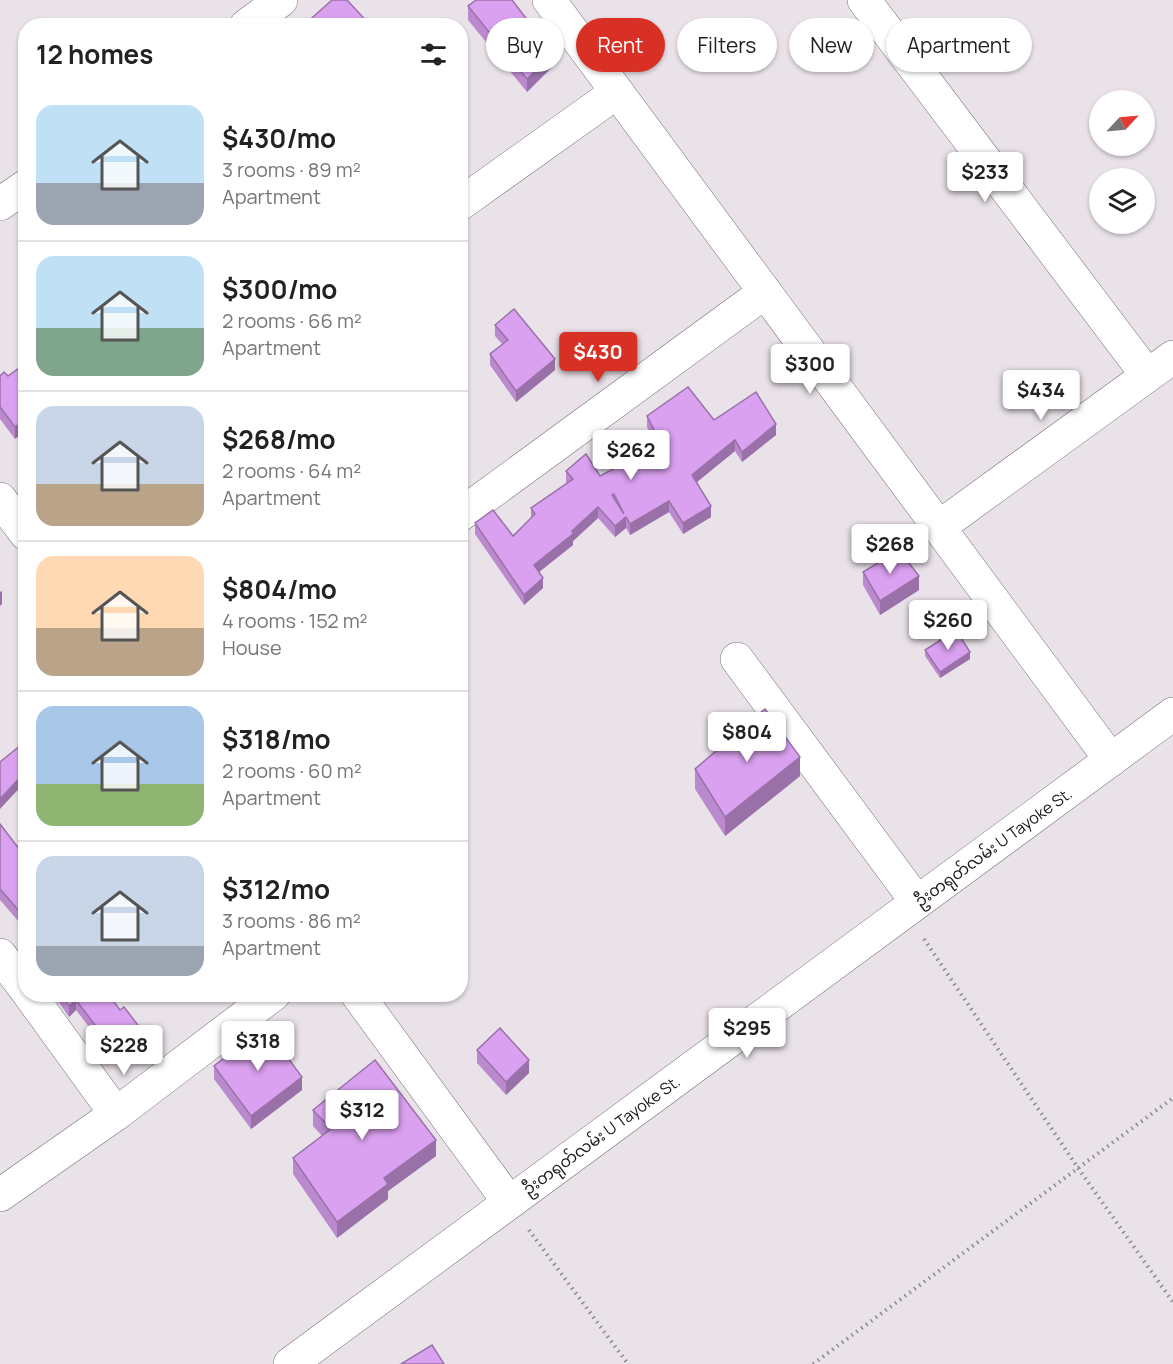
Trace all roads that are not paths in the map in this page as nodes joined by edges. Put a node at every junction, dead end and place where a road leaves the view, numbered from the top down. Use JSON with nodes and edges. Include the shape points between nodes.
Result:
{"nodes":[{"id":1,"x":281,"y":0,"type":"edge"},
{"id":2,"x":549,"y":0,"type":"edge"},
{"id":3,"x":864,"y":0,"type":"edge"},
{"id":4,"x":257,"y":18,"type":"edge"},
{"id":5,"x":617,"y":92,"type":"junction"},
{"id":6,"x":18,"y":192,"type":"edge"},
{"id":7,"x":468,"y":198,"type":"edge"},
{"id":8,"x":0,"y":204,"type":"edge"},
{"id":9,"x":765,"y":292,"type":"junction"},
{"id":10,"x":1173,"y":357,"type":"edge"},
{"id":11,"x":1147,"y":375,"type":"junction"},
{"id":12,"x":468,"y":509,"type":"edge"},
{"id":13,"x":939,"y":527,"type":"junction"},
{"id":14,"x":737,"y":658,"type":"dead end"},
{"id":15,"x":1173,"y":714,"type":"edge"},
{"id":16,"x":1111,"y":760,"type":"junction"},
{"id":17,"x":911,"y":907,"type":"junction"},
{"id":18,"x":0,"y":955,"type":"edge"},
{"id":19,"x":18,"y":979,"type":"edge"},
{"id":20,"x":35,"y":1002,"type":"edge"},
{"id":21,"x":263,"y":1002,"type":"edge"},
{"id":22,"x":363,"y":1002,"type":"edge"},
{"id":23,"x":116,"y":1114,"type":"junction"},
{"id":24,"x":0,"y":1195,"type":"edge"},
{"id":25,"x":509,"y":1202,"type":"junction"},
{"id":26,"x":291,"y":1364,"type":"edge"}],
"edges":[{"from":1,"to":4,"type":"street"},
{"from":2,"to":5,"type":"street"},
{"from":3,"to":11,"type":"street"},
{"from":5,"to":7,"type":"street"},
{"from":5,"to":9,"type":"street"},
{"from":6,"to":8,"type":"street"},
{"from":9,"to":12,"type":"street"},
{"from":9,"to":13,"type":"street"},
{"from":10,"to":11,"type":"street"},
{"from":11,"to":13,"type":"street"},
{"from":13,"to":16,"type":"street"},
{"from":14,"to":17,"type":"street"},
{"from":15,"to":16,"type":"street","name":"ဦးတရုတ်လမ်း U Tayoke St."},
{"from":16,"to":17,"type":"street","name":"ဦးတရုတ်လမ်း U Tayoke St."},
{"from":17,"to":25,"type":"street","name":"ဦးတရုတ်လမ်း U Tayoke St."},
{"from":18,"to":19,"type":"street"},
{"from":20,"to":23,"type":"street"},
{"from":21,"to":23,"type":"street"},
{"from":22,"to":25,"type":"street"},
{"from":23,"to":24,"type":"street"},
{"from":25,"to":26,"type":"street","name":"ဦးတရုတ်လမ်း U Tayoke St."}]}
